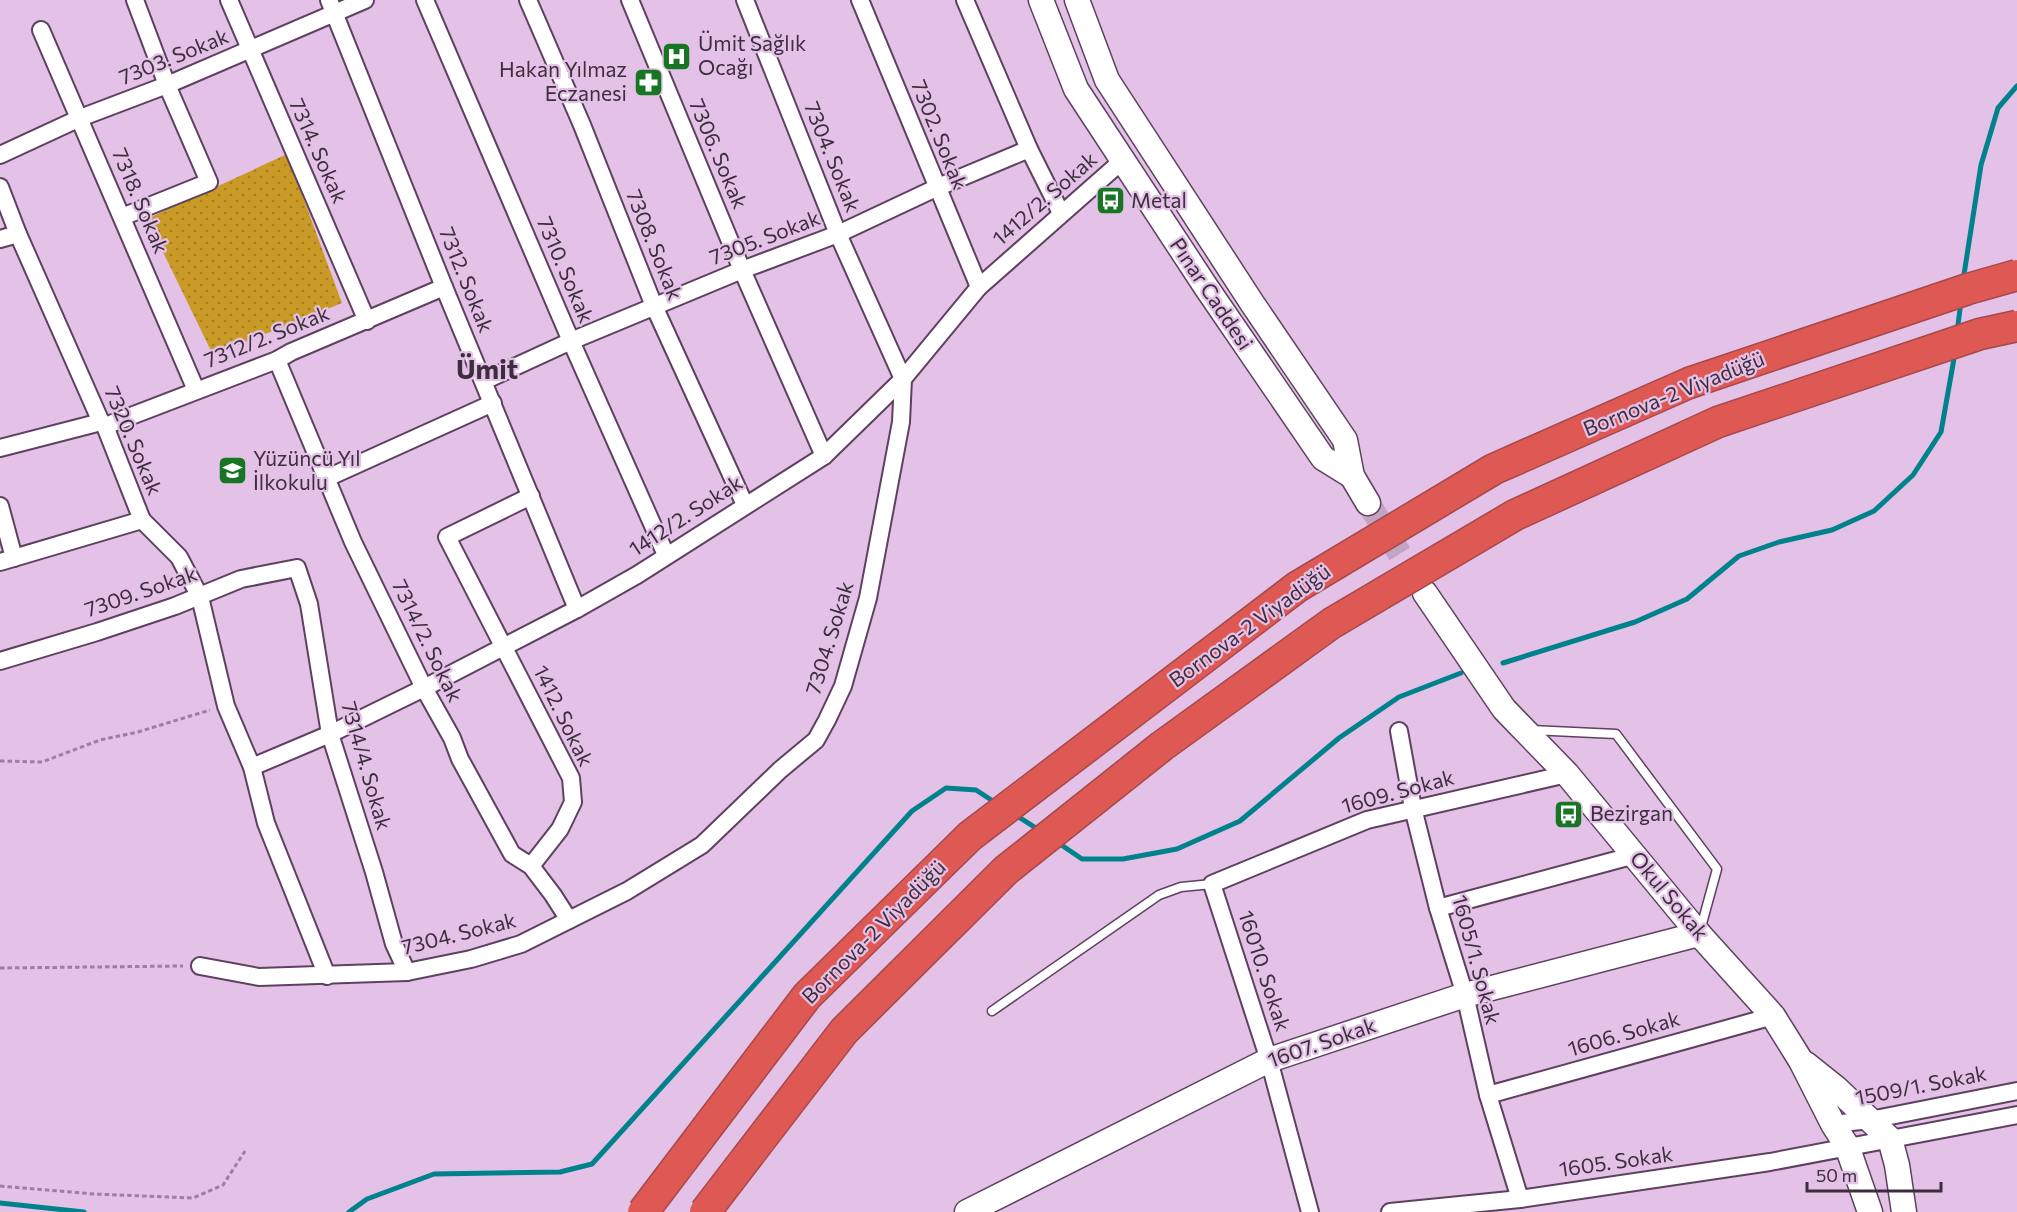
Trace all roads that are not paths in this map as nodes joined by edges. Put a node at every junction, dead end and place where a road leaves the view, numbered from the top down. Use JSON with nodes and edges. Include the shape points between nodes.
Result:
{"nodes":[{"id":1,"x":135,"y":0,"type":"edge"},
{"id":2,"x":229,"y":0,"type":"edge"},
{"id":3,"x":365,"y":0,"type":"edge"},
{"id":4,"x":425,"y":0,"type":"edge"},
{"id":5,"x":528,"y":0,"type":"edge"},
{"id":6,"x":630,"y":0,"type":"edge"},
{"id":7,"x":745,"y":0,"type":"edge"},
{"id":8,"x":860,"y":0,"type":"edge"},
{"id":9,"x":965,"y":0,"type":"edge"},
{"id":10,"x":1041,"y":0,"type":"edge"},
{"id":11,"x":1077,"y":0,"type":"edge"},
{"id":12,"x":332,"y":7,"type":"edge"},
{"id":13,"x":41,"y":30,"type":"dead end"},
{"id":14,"x":250,"y":50,"type":"junction"},
{"id":15,"x":167,"y":85,"type":"junction"},
{"id":16,"x":80,"y":118,"type":"junction"},
{"id":17,"x":1029,"y":149,"type":"junction"},
{"id":18,"x":0,"y":155,"type":"edge"},
{"id":19,"x":1123,"y":160,"type":"junction"},
{"id":20,"x":0,"y":187,"type":"edge"},
{"id":21,"x":936,"y":188,"type":"junction"},
{"id":22,"x":1061,"y":213,"type":"junction"},
{"id":23,"x":122,"y":217,"type":"junction"},
{"id":24,"x":18,"y":234,"type":"junction"},
{"id":25,"x":838,"y":234,"type":"junction"},
{"id":26,"x":0,"y":239,"type":"edge"},
{"id":27,"x":742,"y":270,"type":"junction"},
{"id":28,"x":2017,"y":275,"type":"edge"},
{"id":29,"x":444,"y":287,"type":"junction"},
{"id":30,"x":979,"y":287,"type":"junction"},
{"id":31,"x":654,"y":306,"type":"junction"},
{"id":32,"x":367,"y":321,"type":"junction"},
{"id":33,"x":2017,"y":326,"type":"edge"},
{"id":34,"x":571,"y":341,"type":"junction"},
{"id":35,"x":277,"y":360,"type":"junction"},
{"id":36,"x":903,"y":379,"type":"junction"},
{"id":37,"x":484,"y":381,"type":"junction"},
{"id":38,"x":196,"y":390,"type":"junction"},
{"id":39,"x":492,"y":403,"type":"junction"},
{"id":40,"x":103,"y":424,"type":"junction"},
{"id":41,"x":0,"y":448,"type":"edge"},
{"id":42,"x":824,"y":456,"type":"junction"},
{"id":43,"x":1352,"y":476,"type":"junction"},
{"id":44,"x":327,"y":478,"type":"junction"},
{"id":45,"x":531,"y":496,"type":"junction"},
{"id":46,"x":1368,"y":503,"type":"tunnel mouth"},
{"id":47,"x":745,"y":505,"type":"junction"},
{"id":48,"x":0,"y":506,"type":"edge"},
{"id":49,"x":142,"y":520,"type":"junction"},
{"id":50,"x":666,"y":555,"type":"junction"},
{"id":51,"x":7,"y":560,"type":"edge"},
{"id":52,"x":297,"y":568,"type":"joint"},
{"id":53,"x":1425,"y":593,"type":"tunnel mouth"},
{"id":54,"x":200,"y":597,"type":"junction"},
{"id":55,"x":577,"y":609,"type":"junction"},
{"id":56,"x":505,"y":647,"type":"junction"},
{"id":57,"x":0,"y":661,"type":"edge"},
{"id":58,"x":424,"y":688,"type":"junction"},
{"id":59,"x":1524,"y":730,"type":"junction"},
{"id":60,"x":1399,"y":731,"type":"dead end"},
{"id":61,"x":330,"y":734,"type":"junction"},
{"id":62,"x":252,"y":767,"type":"junction"},
{"id":63,"x":1567,"y":774,"type":"junction"},
{"id":64,"x":1413,"y":808,"type":"junction"},
{"id":65,"x":1635,"y":855,"type":"junction"},
{"id":66,"x":531,"y":866,"type":"junction"},
{"id":67,"x":1212,"y":884,"type":"junction"},
{"id":68,"x":1438,"y":908,"type":"junction"},
{"id":69,"x":569,"y":921,"type":"junction"},
{"id":70,"x":1700,"y":934,"type":"junction"},
{"id":71,"x":200,"y":966,"type":"road end"},
{"id":72,"x":407,"y":972,"type":"junction"},
{"id":73,"x":327,"y":976,"type":"junction"},
{"id":74,"x":1465,"y":995,"type":"junction"},
{"id":75,"x":992,"y":1011,"type":"dead end"},
{"id":76,"x":1773,"y":1016,"type":"junction"},
{"id":77,"x":1269,"y":1060,"type":"junction"},
{"id":78,"x":1802,"y":1060,"type":"junction"},
{"id":79,"x":2017,"y":1091,"type":"edge"},
{"id":80,"x":1488,"y":1095,"type":"junction"},
{"id":81,"x":2017,"y":1115,"type":"edge"},
{"id":82,"x":1870,"y":1120,"type":"junction"},
{"id":83,"x":1833,"y":1124,"type":"junction"},
{"id":84,"x":1890,"y":1139,"type":"junction"},
{"id":85,"x":1847,"y":1146,"type":"junction"},
{"id":86,"x":1520,"y":1199,"type":"junction"},
{"id":87,"x":643,"y":1212,"type":"edge"},
{"id":88,"x":705,"y":1212,"type":"edge"},
{"id":89,"x":967,"y":1212,"type":"edge"},
{"id":90,"x":1310,"y":1212,"type":"edge"},
{"id":91,"x":1390,"y":1212,"type":"edge"},
{"id":92,"x":1870,"y":1212,"type":"edge"},
{"id":93,"x":1905,"y":1212,"type":"edge"}],
"edges":[{"from":1,"to":15,"type":"street"},
{"from":2,"to":14,"type":"street","name":"7314. Sokak"},
{"from":3,"to":12,"type":"street","name":"7303. Sokak"},
{"from":4,"to":34,"type":"street","name":"7310. Sokak"},
{"from":5,"to":31,"type":"street","name":"7308. Sokak"},
{"from":6,"to":27,"type":"street","name":"7306. Sokak"},
{"from":7,"to":25,"type":"street","name":"7304. Sokak"},
{"from":8,"to":21,"type":"street","name":"7302. Sokak"},
{"from":9,"to":17,"type":"street"},
{"from":10,"to":19,"type":"main road","name":"Pınar Caddesi","via":[[1076,90]]},
{"from":11,"to":43,"type":"main road","name":"Pınar Caddesi","via":[[1107,80],[1345,441]]},
{"from":12,"to":14,"type":"street","name":"7303. Sokak"},
{"from":12,"to":29,"type":"street","name":"7312. Sokak"},
{"from":13,"to":16,"type":"street","name":"7318. Sokak"},
{"from":14,"to":15,"type":"street","name":"7303. Sokak"},
{"from":14,"to":32,"type":"street","name":"7314. Sokak"},
{"from":15,"to":16,"type":"street","name":"7303. Sokak"},
{"from":15,"to":23,"type":"street","via":[[209,182]]},
{"from":16,"to":18,"type":"street","name":"7303. Sokak"},
{"from":16,"to":23,"type":"street","name":"7318. Sokak"},
{"from":17,"to":21,"type":"street","name":"7305. Sokak"},
{"from":17,"to":22,"type":"street"},
{"from":19,"to":22,"type":"street","name":"1412/2. Sokak"},
{"from":19,"to":43,"type":"main road","name":"Pınar Caddesi","via":[[1323,458]]},
{"from":20,"to":24,"type":"street","name":"7320. Sokak"},
{"from":21,"to":25,"type":"street","name":"7305. Sokak"},
{"from":21,"to":30,"type":"street","name":"7302. Sokak"},
{"from":22,"to":30,"type":"street","name":"1412/2. Sokak"},
{"from":23,"to":38,"type":"street","name":"7318. Sokak"},
{"from":24,"to":26,"type":"street"},
{"from":24,"to":40,"type":"street","name":"7320. Sokak"},
{"from":25,"to":27,"type":"street","name":"7305. Sokak"},
{"from":25,"to":36,"type":"street","name":"7304. Sokak"},
{"from":27,"to":31,"type":"street","name":"7305. Sokak"},
{"from":27,"to":42,"type":"street","name":"7306. Sokak"},
{"from":28,"to":87,"type":"highway","name":"Bornova-2 Viyadüğü","bridge":true,"via":[[1689,383],[1494,469],[1297,587],[970,836],[807,996]]},
{"from":29,"to":32,"type":"street","name":"7312/2. Sokak"},
{"from":29,"to":37,"type":"street","name":"7312. Sokak"},
{"from":30,"to":36,"type":"street","name":"1412/2. Sokak"},
{"from":31,"to":34,"type":"street","name":"7305. Sokak"},
{"from":31,"to":47,"type":"street","name":"7308. Sokak"},
{"from":32,"to":35,"type":"street","name":"7312/2. Sokak"},
{"from":33,"to":88,"type":"highway","name":"Bornova-2 Viyadüğü","bridge":true,"via":[[1980,334],[1718,422],[1515,515],[1332,624],[1162,746],[1006,870],[844,1031]]},
{"from":34,"to":37,"type":"street","name":"7305. Sokak"},
{"from":34,"to":50,"type":"street","name":"7310. Sokak"},
{"from":35,"to":38,"type":"street","name":"7312/2. Sokak"},
{"from":35,"to":44,"type":"street","name":"7314/2. Sokak"},
{"from":36,"to":42,"type":"street","name":"1412/2. Sokak"},
{"from":36,"to":69,"type":"street","name":"7304. Sokak","via":[[901,422],[868,598],[843,686],[816,740],[702,845]]},
{"from":37,"to":39,"type":"street","name":"7312. Sokak"},
{"from":38,"to":40,"type":"street","name":"7312/2. Sokak"},
{"from":39,"to":44,"type":"street"},
{"from":39,"to":45,"type":"street","name":"7312. Sokak"},
{"from":40,"to":41,"type":"street","name":"7312/2. Sokak"},
{"from":40,"to":49,"type":"street","name":"7320. Sokak"},
{"from":42,"to":47,"type":"street","name":"1412/2. Sokak"},
{"from":43,"to":46,"type":"main road","name":"Pınar Caddesi"},
{"from":44,"to":58,"type":"street","name":"7314/2. Sokak","via":[[353,542]]},
{"from":45,"to":55,"type":"street","name":"7312. Sokak"},
{"from":45,"to":56,"type":"street","name":"1412. Sokak","via":[[447,537]]},
{"from":47,"to":50,"type":"street","name":"1412/2. Sokak"},
{"from":48,"to":51,"type":"street"},
{"from":49,"to":51,"type":"street"},
{"from":49,"to":54,"type":"street","name":"7320. Sokak","via":[[179,557]]},
{"from":50,"to":55,"type":"street","name":"1412/2. Sokak"},
{"from":52,"to":54,"type":"street","name":"7309. Sokak","via":[[241,579]]},
{"from":52,"to":61,"type":"street","name":"7314/4. Sokak","via":[[309,604]]},
{"from":53,"to":59,"type":"main road","name":"Okul Sokak","via":[[1504,709]]},
{"from":54,"to":57,"type":"street","name":"7309. Sokak"},
{"from":54,"to":62,"type":"street","name":"7320. Sokak","via":[[226,706]]},
{"from":55,"to":56,"type":"street","name":"1412/2. Sokak"},
{"from":56,"to":58,"type":"street","name":"1412/2. Sokak"},
{"from":56,"to":66,"type":"street","name":"1412. Sokak","via":[[571,778],[573,802],[560,829]]},
{"from":58,"to":61,"type":"street","name":"1412/2. Sokak"},
{"from":58,"to":66,"type":"street","name":"7314/2. Sokak","via":[[512,854]]},
{"from":59,"to":63,"type":"main road","name":"Okul Sokak"},
{"from":59,"to":70,"type":"lane","via":[[1616,734],[1717,869]]},
{"from":60,"to":64,"type":"street","name":"1605/1. Sokak"},
{"from":61,"to":62,"type":"street","name":"1412/2. Sokak"},
{"from":61,"to":72,"type":"street","name":"7314/4. Sokak","via":[[394,944]]},
{"from":62,"to":73,"type":"street","via":[[266,823]]},
{"from":63,"to":64,"type":"street","name":"1609. Sokak"},
{"from":63,"to":65,"type":"main road","name":"Okul Sokak"},
{"from":64,"to":67,"type":"street","name":"1609. Sokak","via":[[1368,820]]},
{"from":64,"to":68,"type":"street","name":"1605/1. Sokak"},
{"from":65,"to":68,"type":"street"},
{"from":65,"to":70,"type":"main road","name":"Okul Sokak"},
{"from":66,"to":69,"type":"street","name":"7314/2. Sokak"},
{"from":67,"to":75,"type":"lane","via":[[1159,894]]},
{"from":67,"to":77,"type":"street","name":"16010. Sokak"},
{"from":68,"to":74,"type":"street","name":"1605/1. Sokak"},
{"from":69,"to":72,"type":"street","name":"7304. Sokak","via":[[521,944]]},
{"from":70,"to":74,"type":"main road","name":"1607. Sokak"},
{"from":70,"to":76,"type":"main road","name":"Okul Sokak"},
{"from":71,"to":73,"type":"street","name":"7304. Sokak","via":[[259,977]]},
{"from":72,"to":73,"type":"street","name":"7304. Sokak"},
{"from":74,"to":77,"type":"main road","name":"1607. Sokak"},
{"from":74,"to":80,"type":"street","name":"1605/1. Sokak"},
{"from":76,"to":78,"type":"main road","name":"Okul Sokak"},
{"from":76,"to":80,"type":"street","name":"1606. Sokak"},
{"from":77,"to":89,"type":"main road","name":"1607. Sokak"},
{"from":77,"to":90,"type":"street","name":"16010. Sokak"},
{"from":78,"to":82,"type":"main road","name":"Okul Sokak"},
{"from":78,"to":83,"type":"main road","name":"Okul Sokak"},
{"from":79,"to":82,"type":"street","name":"1509/1. Sokak"},
{"from":80,"to":86,"type":"street","name":"1605/1. Sokak"},
{"from":81,"to":84,"type":"street"},
{"from":82,"to":83,"type":"street","name":"1509/1. Sokak"},
{"from":82,"to":84,"type":"main road","name":"Okul Sokak"},
{"from":83,"to":85,"type":"main road","name":"Okul Sokak"},
{"from":84,"to":85,"type":"street"},
{"from":84,"to":93,"type":"main road"},
{"from":85,"to":86,"type":"street","name":"1605. Sokak","via":[[1770,1162]]},
{"from":85,"to":92,"type":"main road","name":"Okul Sokak"},
{"from":86,"to":91,"type":"street","name":"1605. Sokak"}]}
